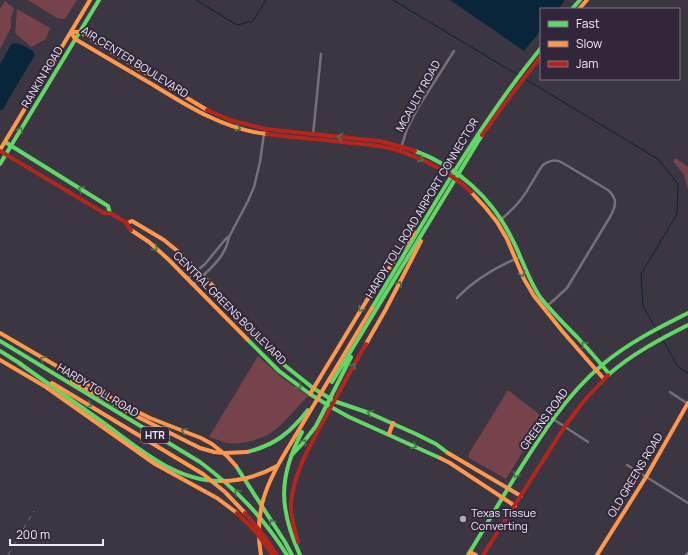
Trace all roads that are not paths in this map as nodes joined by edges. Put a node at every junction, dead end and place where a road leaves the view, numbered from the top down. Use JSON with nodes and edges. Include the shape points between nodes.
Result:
{"nodes":[{"id":1,"x":90,"y":0,"type":"edge"},
{"id":2,"x":99,"y":0,"type":"edge"},
{"id":3,"x":580,"y":0,"type":"edge"},
{"id":4,"x":587,"y":0,"type":"edge"},
{"id":5,"x":573,"y":8,"type":"edge"},
{"id":6,"x":580,"y":8,"type":"edge"},
{"id":7,"x":71,"y":32,"type":"junction"},
{"id":8,"x":80,"y":32,"type":"junction"},
{"id":9,"x":75,"y":39,"type":"junction"},
{"id":10,"x":540,"y":49,"type":"edge"},
{"id":11,"x":454,"y":51,"type":"dead end"},
{"id":12,"x":321,"y":54,"type":"dead end"},
{"id":13,"x":540,"y":57,"type":"edge"},
{"id":14,"x":132,"y":64,"type":"junction"},
{"id":15,"x":128,"y":70,"type":"junction"},
{"id":16,"x":181,"y":94,"type":"junction"},
{"id":17,"x":178,"y":99,"type":"junction"},
{"id":18,"x":216,"y":114,"type":"junction"},
{"id":19,"x":214,"y":119,"type":"junction"},
{"id":20,"x":265,"y":129,"type":"junction"},
{"id":21,"x":264,"y":134,"type":"junction"},
{"id":22,"x":313,"y":134,"type":"junction"},
{"id":23,"x":352,"y":138,"type":"junction"},
{"id":24,"x":313,"y":140,"type":"junction"},
{"id":25,"x":5,"y":142,"type":"junction"},
{"id":26,"x":353,"y":144,"type":"junction"},
{"id":27,"x":11,"y":146,"type":"junction"},
{"id":28,"x":400,"y":148,"type":"junction"},
{"id":29,"x":0,"y":151,"type":"edge"},
{"id":30,"x":6,"y":154,"type":"junction"},
{"id":31,"x":0,"y":164,"type":"edge"},
{"id":32,"x":450,"y":169,"type":"junction"},
{"id":33,"x":52,"y":172,"type":"junction"},
{"id":34,"x":447,"y":173,"type":"junction"},
{"id":35,"x":48,"y":179,"type":"junction"},
{"id":36,"x":441,"y":197,"type":"junction"},
{"id":37,"x":110,"y":213,"type":"junction"},
{"id":38,"x":499,"y":220,"type":"junction"},
{"id":39,"x":127,"y":222,"type":"junction"},
{"id":40,"x":229,"y":237,"type":"junction"},
{"id":41,"x":520,"y":257,"type":"junction"},
{"id":42,"x":515,"y":259,"type":"junction"},
{"id":43,"x":197,"y":270,"type":"junction"},
{"id":44,"x":202,"y":276,"type":"junction"},
{"id":45,"x":188,"y":278,"type":"junction"},
{"id":46,"x":194,"y":284,"type":"junction"},
{"id":47,"x":456,"y":298,"type":"dead end"},
{"id":48,"x":546,"y":307,"type":"junction"},
{"id":49,"x":688,"y":313,"type":"edge"},
{"id":50,"x":688,"y":325,"type":"edge"},
{"id":51,"x":0,"y":333,"type":"edge"},
{"id":52,"x":0,"y":341,"type":"edge"},
{"id":53,"x":0,"y":351,"type":"edge"},
{"id":54,"x":0,"y":360,"type":"edge"},
{"id":55,"x":19,"y":363,"type":"junction"},
{"id":56,"x":284,"y":365,"type":"junction"},
{"id":57,"x":602,"y":365,"type":"junction"},
{"id":58,"x":47,"y":370,"type":"junction"},
{"id":59,"x":597,"y":370,"type":"junction"},
{"id":60,"x":279,"y":371,"type":"junction"},
{"id":61,"x":609,"y":374,"type":"junction"},
{"id":62,"x":335,"y":378,"type":"junction"},
{"id":63,"x":604,"y":378,"type":"junction"},
{"id":64,"x":313,"y":388,"type":"junction"},
{"id":65,"x":670,"y":392,"type":"dead end"},
{"id":66,"x":310,"y":394,"type":"junction"},
{"id":67,"x":334,"y":401,"type":"junction"},
{"id":68,"x":688,"y":404,"type":"edge"},
{"id":69,"x":331,"y":407,"type":"junction"},
{"id":70,"x":309,"y":414,"type":"junction"},
{"id":71,"x":553,"y":419,"type":"junction"},
{"id":72,"x":393,"y":423,"type":"junction"},
{"id":73,"x":563,"y":426,"type":"junction"},
{"id":74,"x":389,"y":434,"type":"junction"},
{"id":75,"x":588,"y":442,"type":"dead end"},
{"id":76,"x":454,"y":457,"type":"junction"},
{"id":77,"x":450,"y":463,"type":"junction"},
{"id":78,"x":627,"y":466,"type":"dead end"},
{"id":79,"x":646,"y":477,"type":"junction"},
{"id":80,"x":508,"y":488,"type":"junction"},
{"id":81,"x":521,"y":496,"type":"junction"},
{"id":82,"x":502,"y":498,"type":"junction"},
{"id":83,"x":688,"y":503,"type":"edge"},
{"id":84,"x":514,"y":506,"type":"junction"},
{"id":85,"x":469,"y":553,"type":"edge"},
{"id":86,"x":261,"y":555,"type":"edge"},
{"id":87,"x":273,"y":555,"type":"edge"},
{"id":88,"x":277,"y":555,"type":"edge"},
{"id":89,"x":287,"y":555,"type":"edge"},
{"id":90,"x":292,"y":555,"type":"edge"},
{"id":91,"x":300,"y":555,"type":"edge"},
{"id":92,"x":476,"y":555,"type":"edge"},
{"id":93,"x":484,"y":555,"type":"edge"},
{"id":94,"x":597,"y":555,"type":"edge"}],
"edges":[{"from":1,"to":7,"type":"main road","name":"RANKIN ROAD"},
{"from":2,"to":8,"type":"main road","name":"RANKIN ROAD"},
{"from":3,"to":5,"type":"main road"},
{"from":4,"to":6,"type":"main road"},
{"from":7,"to":8,"type":"main road","name":"AIR CENTER BOULEVARD"},
{"from":7,"to":9,"type":"main road","name":"AIR CENTER BOULEVARD"},
{"from":7,"to":25,"type":"main road","name":"RANKIN ROAD"},
{"from":8,"to":9,"type":"main road","name":"RANKIN ROAD"},
{"from":8,"to":14,"type":"main road","name":"AIR CENTER BOULEVARD"},
{"from":9,"to":15,"type":"main road","name":"AIR CENTER BOULEVARD"},
{"from":27,"to":9,"type":"main road","name":"RANKIN ROAD","one_way":true},
{"from":10,"to":36,"type":"main road","name":"HARDY TOLL ROAD AIRPORT CONNECTOR","via":[[486,120]]},
{"from":11,"to":28,"type":"street","name":"MCAULTY ROAD","via":[[411,121]]},
{"from":12,"to":22,"type":"street"},
{"from":13,"to":36,"type":"main road","name":"HARDY TOLL ROAD AIRPORT CONNECTOR","via":[[484,132],[449,191]]},
{"from":14,"to":15,"type":"main road"},
{"from":14,"to":16,"type":"main road","name":"AIR CENTER BOULEVARD"},
{"from":15,"to":17,"type":"main road","name":"AIR CENTER BOULEVARD"},
{"from":16,"to":17,"type":"main road"},
{"from":16,"to":18,"type":"main road","name":"AIR CENTER BOULEVARD"},
{"from":17,"to":19,"type":"main road","name":"AIR CENTER BOULEVARD"},
{"from":18,"to":19,"type":"main road"},
{"from":18,"to":20,"type":"main road","name":"AIR CENTER BOULEVARD"},
{"from":19,"to":21,"type":"main road","name":"AIR CENTER BOULEVARD","one_way":true},
{"from":20,"to":21,"type":"street"},
{"from":20,"to":22,"type":"main road","name":"AIR CENTER BOULEVARD"},
{"from":21,"to":24,"type":"main road","name":"AIR CENTER BOULEVARD"},
{"from":21,"to":40,"type":"street","via":[[254,187]]},
{"from":23,"to":22,"type":"main road","name":"AIR CENTER BOULEVARD","one_way":true},
{"from":22,"to":24,"type":"street"},
{"from":23,"to":26,"type":"street"},
{"from":23,"to":28,"type":"main road","name":"AIR CENTER BOULEVARD","via":[[379,141]]},
{"from":24,"to":26,"type":"main road","name":"AIR CENTER BOULEVARD"},
{"from":25,"to":27,"type":"main road","name":"CENTRAL GREENS BOULEVARD"},
{"from":25,"to":29,"type":"main road","name":"RANKIN ROAD"},
{"from":26,"to":28,"type":"main road","name":"AIR CENTER BOULEVARD"},
{"from":27,"to":30,"type":"main road","name":"RANKIN ROAD"},
{"from":27,"to":33,"type":"main road","name":"CENTRAL GREENS BOULEVARD"},
{"from":28,"to":32,"type":"main road","name":"AIR CENTER BOULEVARD","via":[[432,158]]},
{"from":28,"to":34,"type":"main road","name":"AIR CENTER BOULEVARD","one_way":true},
{"from":29,"to":30,"type":"main road","name":"CENTRAL GREENS BOULEVARD"},
{"from":30,"to":31,"type":"main road","name":"RANKIN ROAD"},
{"from":30,"to":35,"type":"main road","name":"CENTRAL GREENS BOULEVARD"},
{"from":32,"to":34,"type":"street"},
{"from":32,"to":38,"type":"main road","name":"AIR CENTER BOULEVARD","via":[[483,196]]},
{"from":33,"to":35,"type":"main road"},
{"from":37,"to":33,"type":"main road","name":"CENTRAL GREENS BOULEVARD","one_way":true,"via":[[108,206]]},
{"from":34,"to":38,"type":"main road","name":"AIR CENTER BOULEVARD","via":[[472,192]]},
{"from":35,"to":37,"type":"main road","name":"CENTRAL GREENS BOULEVARD","via":[[104,213]]},
{"from":36,"to":62,"type":"main road","name":"HARDY TOLL ROAD AIRPORT CONNECTOR"},
{"from":36,"to":62,"type":"main road","name":"HARDY TOLL ROAD AIRPORT CONNECTOR"},
{"from":36,"to":64,"type":"main road","one_way":true,"via":[[367,300]]},
{"from":67,"to":36,"type":"main road","one_way":true,"via":[[435,217]]},
{"from":37,"to":39,"type":"main road","name":"CENTRAL GREENS BOULEVARD"},
{"from":38,"to":41,"type":"main road","name":"AIR CENTER BOULEVARD"},
{"from":38,"to":42,"type":"main road","name":"AIR CENTER BOULEVARD"},
{"from":38,"to":48,"type":"street","via":[[517,206],[542,167],[551,161],[558,161],[612,194],[615,202],[610,217],[567,288]]},
{"from":39,"to":43,"type":"main road","name":"CENTRAL GREENS BOULEVARD","via":[[132,221],[164,240]]},
{"from":39,"to":45,"type":"main road","name":"CENTRAL GREENS BOULEVARD","one_way":true,"via":[[129,228],[154,246]]},
{"from":40,"to":43,"type":"street"},
{"from":40,"to":44,"type":"street","via":[[220,257]]},
{"from":41,"to":42,"type":"street"},
{"from":41,"to":48,"type":"main road","name":"AIR CENTER BOULEVARD"},
{"from":42,"to":47,"type":"street","via":[[481,277]]},
{"from":42,"to":48,"type":"main road","name":"AIR CENTER BOULEVARD","one_way":true,"via":[[534,296]]},
{"from":43,"to":44,"type":"main road","name":"CENTRAL GREENS BOULEVARD"},
{"from":43,"to":45,"type":"street"},
{"from":44,"to":46,"type":"street"},
{"from":44,"to":56,"type":"main road","name":"CENTRAL GREENS BOULEVARD","via":[[220,294],[239,321]]},
{"from":45,"to":46,"type":"main road","name":"CENTRAL GREENS BOULEVARD"},
{"from":46,"to":60,"type":"main road","name":"CENTRAL GREENS BOULEVARD"},
{"from":57,"to":48,"type":"main road","name":"AIR CENTER BOULEVARD","one_way":true},
{"from":48,"to":59,"type":"main road","name":"AIR CENTER BOULEVARD","via":[[563,332]]},
{"from":49,"to":57,"type":"main road","name":"GREENS ROAD","via":[[652,331]]},
{"from":50,"to":61,"type":"main road","name":"GREENS ROAD","via":[[638,352]]},
{"from":90,"to":51,"type":"main road","one_way":true,"via":[[237,467],[218,449],[201,438],[120,403]]},
{"from":52,"to":58,"type":"main road","name":"HARDY TOLL ROAD","number":"HTR"},
{"from":53,"to":55,"type":"main road","name":"HARDY TOLL ROAD","number":"HTR"},
{"from":54,"to":87,"type":"main road","via":[[46,387],[155,464],[227,505],[248,523]]},
{"from":55,"to":62,"type":"main road","one_way":true,"via":[[167,466],[193,478],[210,481],[248,478],[262,474],[293,454],[316,426]]},
{"from":55,"to":88,"type":"main road","name":"HARDY TOLL ROAD","number":"HTR","one_way":true,"via":[[203,474],[243,509]]},
{"from":56,"to":60,"type":"main road"},
{"from":56,"to":64,"type":"main road","name":"CENTRAL GREENS BOULEVARD"},
{"from":57,"to":59,"type":"main road","name":"GREENS ROAD"},
{"from":57,"to":61,"type":"main road","name":"AIR CENTER BOULEVARD"},
{"from":58,"to":70,"type":"main road","via":[[199,448],[216,452],[256,450],[285,435]]},
{"from":89,"to":58,"type":"main road","name":"HARDY TOLL ROAD","number":"HTR","one_way":true,"via":[[257,512],[212,470]]},
{"from":59,"to":63,"type":"main road","name":"AIR CENTER BOULEVARD"},
{"from":59,"to":71,"type":"main road","name":"GREENS ROAD","via":[[569,398]]},
{"from":60,"to":66,"type":"main road","name":"CENTRAL GREENS BOULEVARD","one_way":true},
{"from":61,"to":63,"type":"main road","name":"GREENS ROAD"},
{"from":62,"to":70,"type":"main road"},
{"from":62,"to":70,"type":"main road","name":"HARDY TOLL ROAD AIRPORT CONNECTOR","via":[[327,384]]},
{"from":63,"to":73,"type":"main road","name":"GREENS ROAD"},
{"from":64,"to":66,"type":"main road"},
{"from":64,"to":67,"type":"main road","name":"CENTRAL GREENS BOULEVARD"},
{"from":65,"to":68,"type":"street"},
{"from":66,"to":69,"type":"main road","name":"CENTRAL GREENS BOULEVARD"},
{"from":67,"to":69,"type":"main road"},
{"from":72,"to":67,"type":"main road","name":"CENTRAL GREENS BOULEVARD","one_way":true},
{"from":68,"to":79,"type":"main road","name":"OLD GREENS ROAD"},
{"from":69,"to":74,"type":"main road","name":"CENTRAL GREENS BOULEVARD"},
{"from":69,"to":91,"type":"main road","via":[[299,470],[293,490],[292,513]]},
{"from":70,"to":86,"type":"main road","via":[[268,484],[260,508],[258,539]]},
{"from":70,"to":91,"type":"main road","via":[[287,464],[284,480],[286,513]]},
{"from":71,"to":73,"type":"street"},
{"from":71,"to":80,"type":"main road","name":"GREENS ROAD","one_way":true},
{"from":72,"to":74,"type":"main road"},
{"from":72,"to":76,"type":"main road","name":"CENTRAL GREENS BOULEVARD","via":[[436,444]]},
{"from":73,"to":75,"type":"street"},
{"from":73,"to":81,"type":"main road","name":"GREENS ROAD"},
{"from":74,"to":77,"type":"main road","name":"CENTRAL GREENS BOULEVARD","one_way":true},
{"from":76,"to":77,"type":"main road"},
{"from":76,"to":80,"type":"main road","name":"CENTRAL GREENS BOULEVARD"},
{"from":77,"to":82,"type":"main road","name":"CENTRAL GREENS BOULEVARD"},
{"from":78,"to":79,"type":"street"},
{"from":79,"to":83,"type":"street"},
{"from":79,"to":94,"type":"main road","name":"OLD GREENS ROAD"},
{"from":80,"to":81,"type":"main road","name":"CENTRAL GREENS BOULEVARD"},
{"from":80,"to":82,"type":"main road","name":"GREENS ROAD"},
{"from":81,"to":84,"type":"main road","name":"GREENS ROAD"},
{"from":82,"to":84,"type":"main road","name":"CENTRAL GREENS BOULEVARD"},
{"from":82,"to":85,"type":"main road","name":"GREENS ROAD"},
{"from":84,"to":93,"type":"main road","name":"GREENS ROAD"},
{"from":85,"to":92,"type":"main road"}]}
